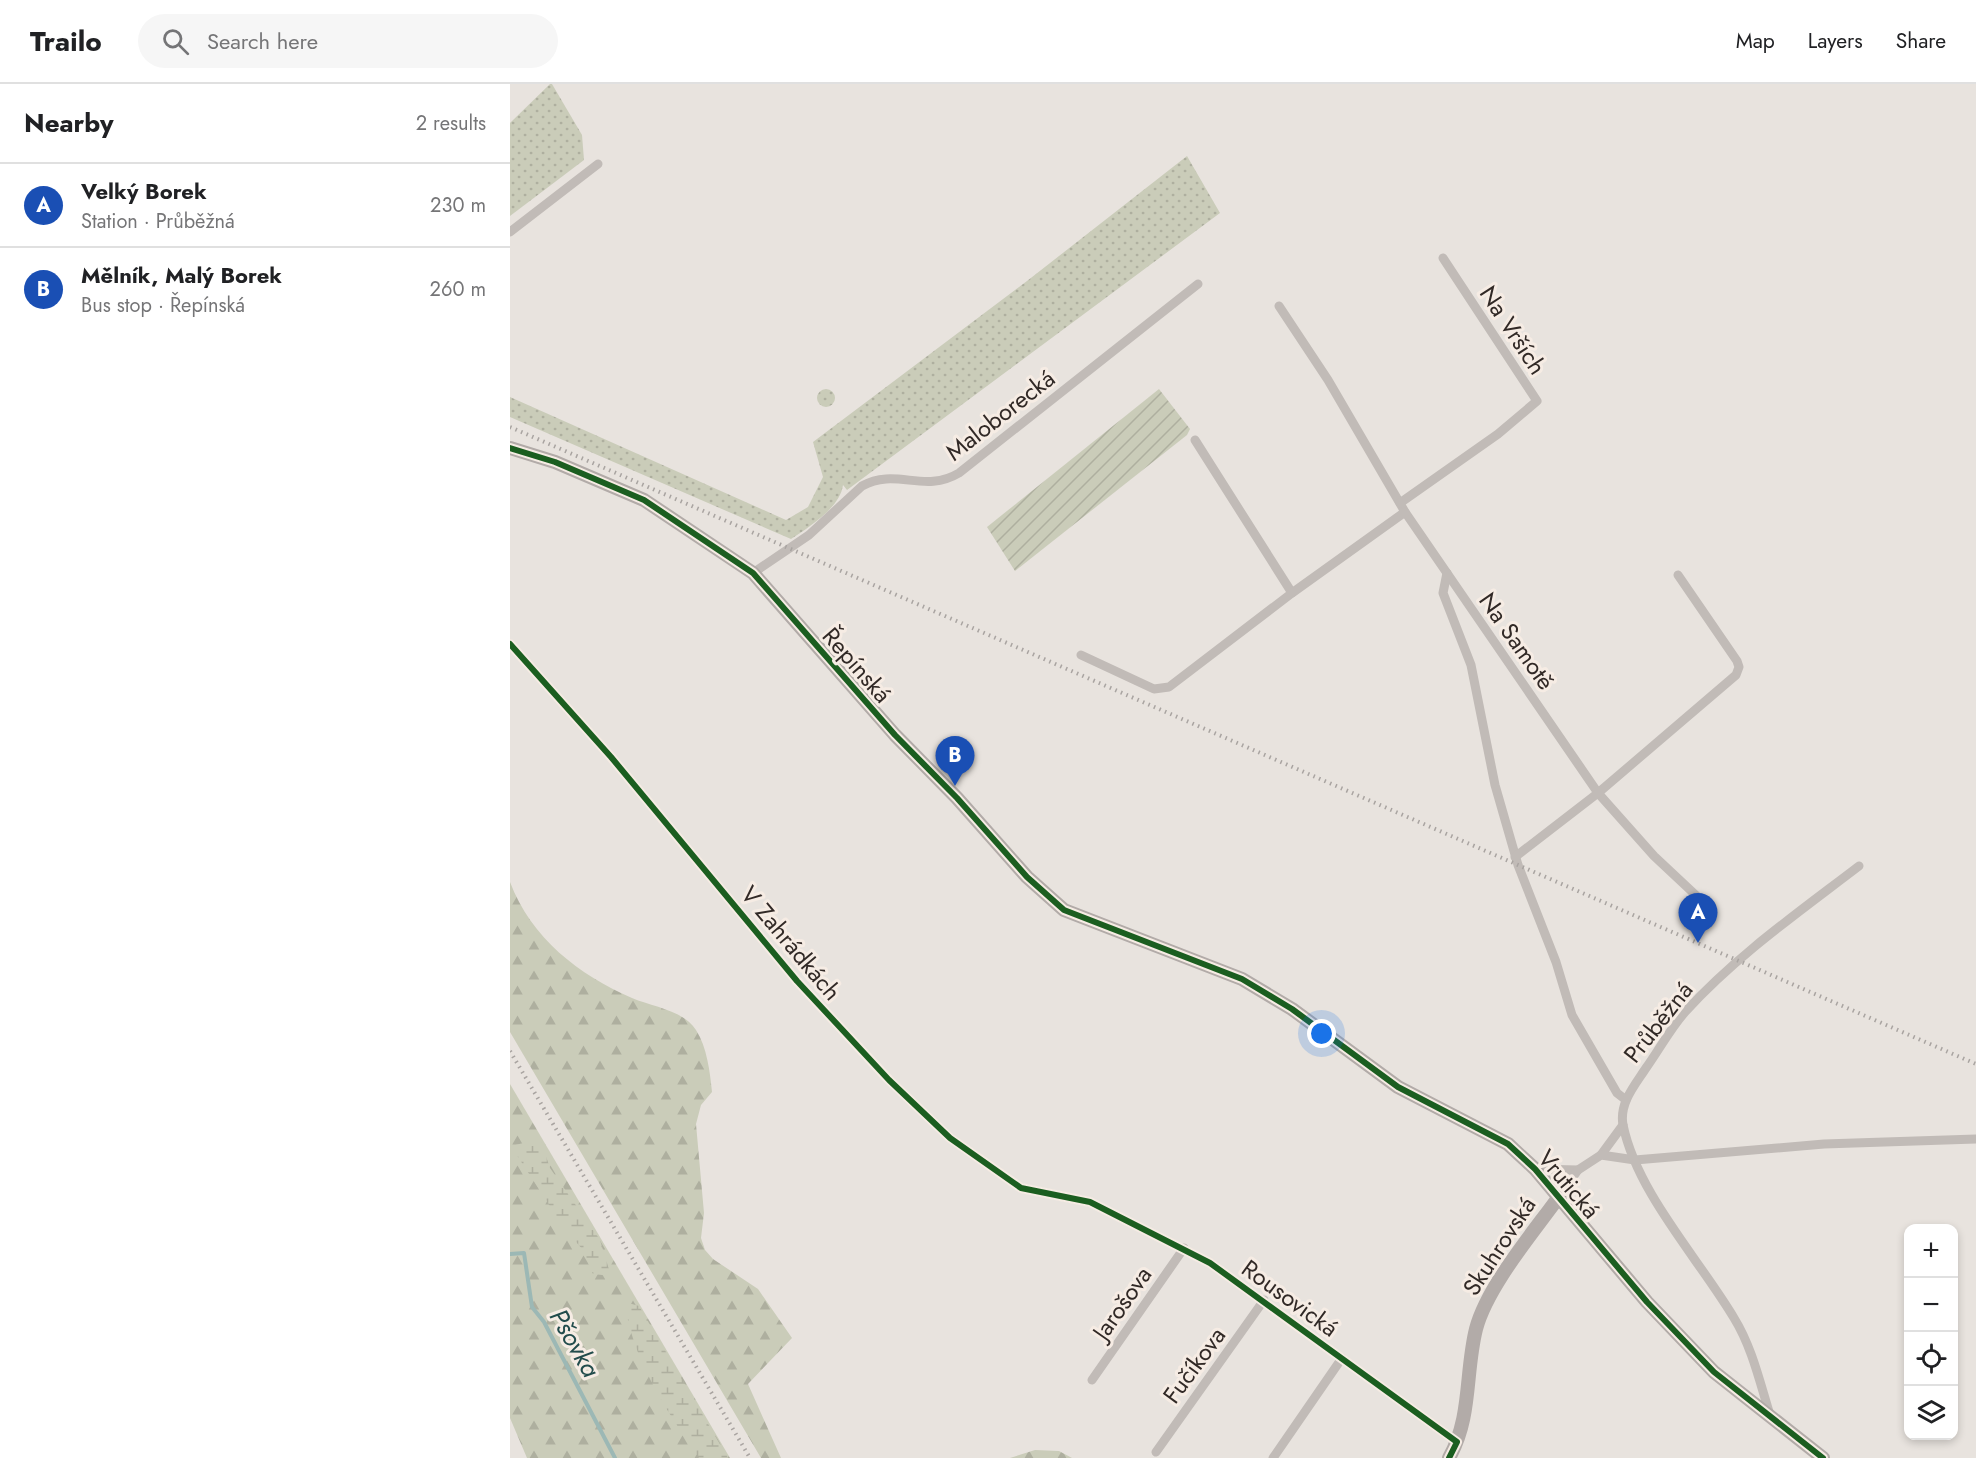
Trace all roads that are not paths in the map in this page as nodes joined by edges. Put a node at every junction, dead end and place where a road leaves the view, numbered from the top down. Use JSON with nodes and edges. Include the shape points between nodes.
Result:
{"nodes":[{"id":1,"x":598,"y":164,"type":"dead end"},
{"id":2,"x":510,"y":232,"type":"edge"},
{"id":3,"x":1443,"y":258,"type":"dead end"},
{"id":4,"x":1198,"y":284,"type":"dead end"},
{"id":5,"x":1279,"y":306,"type":"dead end"},
{"id":6,"x":1196,"y":441,"type":"dead end"},
{"id":7,"x":510,"y":448,"type":"edge"},
{"id":8,"x":1402,"y":507,"type":"junction"},
{"id":9,"x":753,"y":573,"type":"junction"},
{"id":10,"x":1447,"y":573,"type":"junction"},
{"id":11,"x":1678,"y":575,"type":"dead end"},
{"id":12,"x":1292,"y":593,"type":"junction"},
{"id":13,"x":510,"y":644,"type":"edge"},
{"id":14,"x":1081,"y":655,"type":"dead end"},
{"id":15,"x":1598,"y":793,"type":"junction"},
{"id":16,"x":1515,"y":856,"type":"junction"},
{"id":17,"x":1858,"y":866,"type":"dead end"},
{"id":18,"x":1702,"y":901,"type":"dead end"},
{"id":19,"x":1149,"y":941,"type":"joint"},
{"id":20,"x":1626,"y":1100,"type":"junction"},
{"id":21,"x":1623,"y":1125,"type":"junction"},
{"id":22,"x":1976,"y":1139,"type":"edge"},
{"id":23,"x":1601,"y":1155,"type":"junction"},
{"id":24,"x":1635,"y":1160,"type":"junction"},
{"id":25,"x":1535,"y":1169,"type":"junction"},
{"id":26,"x":1578,"y":1170,"type":"junction"},
{"id":27,"x":1558,"y":1198,"type":"junction"},
{"id":28,"x":1090,"y":1202,"type":"joint"},
{"id":29,"x":1184,"y":1248,"type":"junction"},
{"id":30,"x":1264,"y":1300,"type":"junction"},
{"id":31,"x":1342,"y":1358,"type":"junction"},
{"id":32,"x":1092,"y":1380,"type":"dead end"},
{"id":33,"x":1770,"y":1415,"type":"junction"},
{"id":34,"x":1457,"y":1442,"type":"junction"},
{"id":35,"x":1156,"y":1452,"type":"dead end"},
{"id":36,"x":1273,"y":1458,"type":"edge"},
{"id":37,"x":1449,"y":1458,"type":"edge"},
{"id":38,"x":1823,"y":1458,"type":"edge"}],
"edges":[{"from":1,"to":2,"type":"street"},
{"from":3,"to":8,"type":"street","name":"Na Vrších","via":[[1537,401]]},
{"from":4,"to":9,"type":"street","name":"Maloborecká","via":[[959,474],[934,483],[894,478],[872,481],[809,535]]},
{"from":5,"to":8,"type":"street","name":"Na Samotě"},
{"from":6,"to":12,"type":"street"},
{"from":7,"to":9,"type":"street","name":"Řepínská","via":[[636,496]]},
{"from":8,"to":10,"type":"street","name":"Na Samotě"},
{"from":8,"to":12,"type":"street"},
{"from":9,"to":19,"type":"street","name":"Řepínská","via":[[895,735],[1054,903],[1084,920]]},
{"from":10,"to":15,"type":"street","name":"Na Samotě"},
{"from":10,"to":16,"type":"street","via":[[1443,593],[1471,665],[1494,785]]},
{"from":11,"to":15,"type":"street","via":[[1739,667],[1728,685]]},
{"from":12,"to":14,"type":"street","via":[[1164,689]]},
{"from":13,"to":28,"type":"street","name":"V Zahrádkách","via":[[611,757],[797,981],[930,1121],[1021,1188]]},
{"from":15,"to":16,"type":"street"},
{"from":15,"to":18,"type":"street","name":"Na Samotě","via":[[1654,856]]},
{"from":16,"to":20,"type":"street","via":[[1572,1015],[1617,1093]]},
{"from":17,"to":20,"type":"street","name":"Průběžná","via":[[1738,960],[1702,995],[1678,1021]]},
{"from":19,"to":25,"type":"street","name":"Vrutická","via":[[1264,990],[1398,1087],[1485,1130],[1508,1144]]},
{"from":20,"to":21,"type":"street","name":"Průběžná"},
{"from":21,"to":23,"type":"street","name":"Vrutická"},
{"from":21,"to":24,"type":"street","name":"Průběžná"},
{"from":22,"to":24,"type":"street","via":[[1824,1144]]},
{"from":23,"to":24,"type":"street","name":"Vrutická"},
{"from":23,"to":26,"type":"street","name":"Vrutická"},
{"from":24,"to":33,"type":"street","name":"Průběžná","via":[[1664,1213],[1735,1319]]},
{"from":25,"to":26,"type":"street","name":"Vrutická"},
{"from":25,"to":27,"type":"street","name":"Vrutická"},
{"from":26,"to":27,"type":"street","name":"Vrutická"},
{"from":27,"to":33,"type":"street","name":"Vrutická","via":[[1647,1302],[1714,1372]]},
{"from":27,"to":34,"type":"street","name":"Skuhrovská","via":[[1483,1310],[1473,1343],[1466,1413]]},
{"from":28,"to":29,"type":"street","name":"Rousovická"},
{"from":29,"to":30,"type":"street","name":"Rousovická"},
{"from":29,"to":32,"type":"street","name":"Jarošova"},
{"from":30,"to":31,"type":"street","name":"Rousovická"},
{"from":30,"to":35,"type":"street","name":"Fučíkova"},
{"from":31,"to":34,"type":"street","name":"Rousovická"},
{"from":31,"to":36,"type":"street"},
{"from":33,"to":38,"type":"street","name":"Vrutická"},
{"from":34,"to":37,"type":"street","name":"Skuhrovská"}]}
